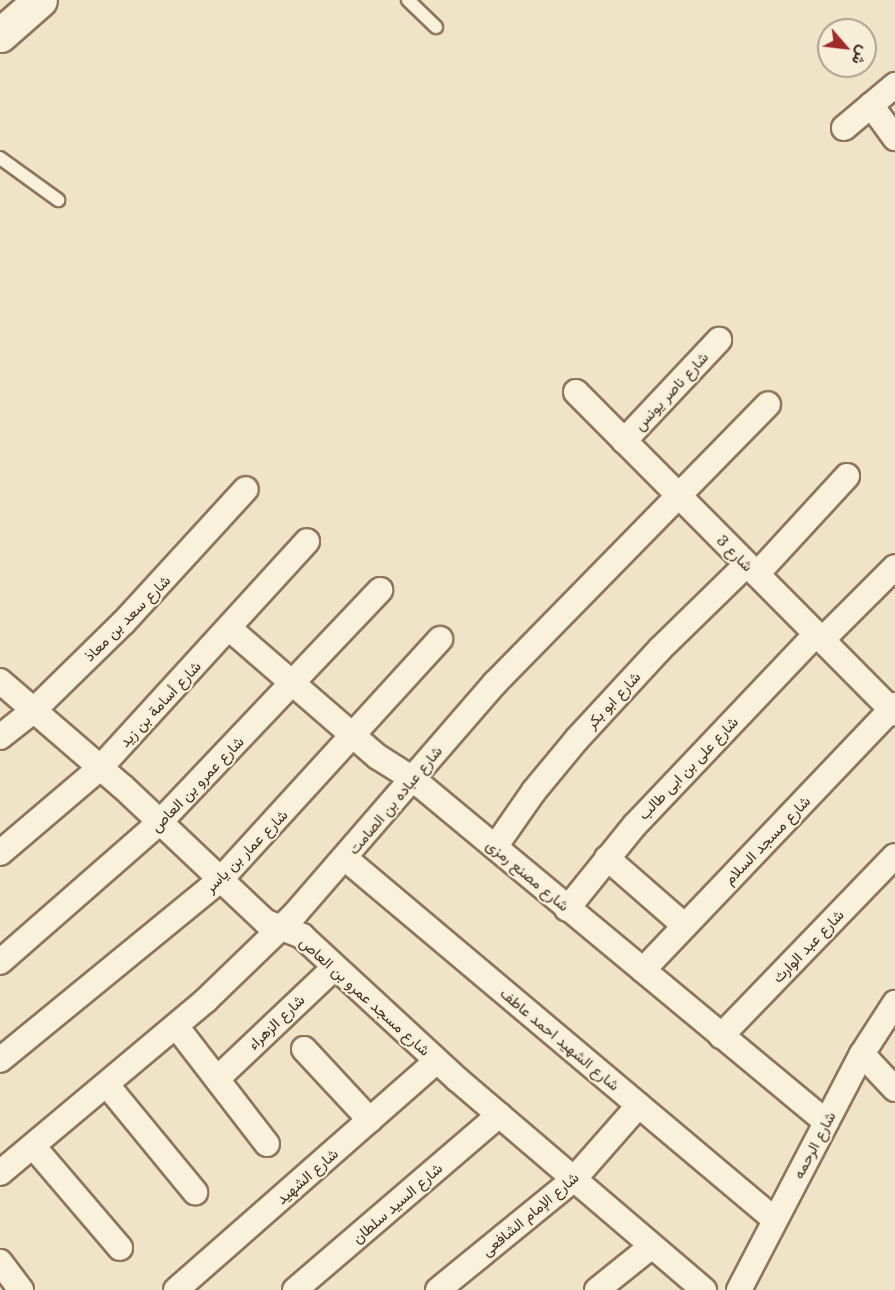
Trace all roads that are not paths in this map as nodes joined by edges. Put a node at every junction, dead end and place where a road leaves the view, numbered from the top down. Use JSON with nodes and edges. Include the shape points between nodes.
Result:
{"nodes":[{"id":1,"x":40,"y":0,"type":"edge"},
{"id":2,"x":408,"y":0,"type":"edge"},
{"id":3,"x":436,"y":27,"type":"dead end"},
{"id":4,"x":0,"y":35,"type":"edge"},
{"id":5,"x":895,"y":86,"type":"edge"},
{"id":6,"x":871,"y":105,"type":"junction"},
{"id":7,"x":844,"y":128,"type":"dead end"},
{"id":8,"x":895,"y":138,"type":"edge"},
{"id":9,"x":0,"y":158,"type":"edge"},
{"id":10,"x":58,"y":200,"type":"dead end"},
{"id":11,"x":719,"y":340,"type":"dead end"},
{"id":12,"x":576,"y":392,"type":"dead end"},
{"id":13,"x":768,"y":404,"type":"dead end"},
{"id":14,"x":624,"y":441,"type":"junction"},
{"id":15,"x":847,"y":476,"type":"dead end"},
{"id":16,"x":246,"y":489,"type":"dead end"},
{"id":17,"x":680,"y":498,"type":"junction"},
{"id":18,"x":307,"y":541,"type":"dead end"},
{"id":19,"x":895,"y":567,"type":"edge"},
{"id":20,"x":752,"y":570,"type":"junction"},
{"id":21,"x":380,"y":590,"type":"dead end"},
{"id":22,"x":230,"y":629,"type":"junction"},
{"id":23,"x":819,"y":637,"type":"junction"},
{"id":24,"x":440,"y":639,"type":"dead end"},
{"id":25,"x":0,"y":681,"type":"edge"},
{"id":26,"x":293,"y":684,"type":"junction"},
{"id":27,"x":894,"y":709,"type":"edge"},
{"id":28,"x":33,"y":711,"type":"junction"},
{"id":29,"x":0,"y":737,"type":"edge"},
{"id":30,"x":355,"y":737,"type":"junction"},
{"id":31,"x":100,"y":768,"type":"junction"},
{"id":32,"x":413,"y":779,"type":"junction"},
{"id":33,"x":160,"y":822,"type":"junction"},
{"id":34,"x":495,"y":848,"type":"junction"},
{"id":35,"x":0,"y":853,"type":"edge"},
{"id":36,"x":895,"y":856,"type":"edge"},
{"id":37,"x":607,"y":858,"type":"junction"},
{"id":38,"x":346,"y":859,"type":"junction"},
{"id":39,"x":221,"y":879,"type":"junction"},
{"id":40,"x":567,"y":909,"type":"junction"},
{"id":41,"x":685,"y":926,"type":"junction"},
{"id":42,"x":281,"y":928,"type":"junction"},
{"id":43,"x":0,"y":962,"type":"edge"},
{"id":44,"x":335,"y":967,"type":"junction"},
{"id":45,"x":644,"y":970,"type":"junction"},
{"id":46,"x":895,"y":1004,"type":"edge"},
{"id":47,"x":176,"y":1026,"type":"junction"},
{"id":48,"x":721,"y":1036,"type":"junction"},
{"id":49,"x":304,"y":1048,"type":"dead end"},
{"id":50,"x":862,"y":1054,"type":"junction"},
{"id":51,"x":0,"y":1060,"type":"edge"},
{"id":52,"x":437,"y":1061,"type":"junction"},
{"id":53,"x":218,"y":1078,"type":"junction"},
{"id":54,"x":107,"y":1085,"type":"junction"},
{"id":55,"x":895,"y":1089,"type":"edge"},
{"id":56,"x":639,"y":1105,"type":"junction"},
{"id":57,"x":499,"y":1115,"type":"junction"},
{"id":58,"x":370,"y":1120,"type":"junction"},
{"id":59,"x":826,"y":1122,"type":"junction"},
{"id":60,"x":267,"y":1144,"type":"dead end"},
{"id":61,"x":33,"y":1146,"type":"junction"},
{"id":62,"x":0,"y":1173,"type":"edge"},
{"id":63,"x":574,"y":1179,"type":"junction"},
{"id":64,"x":195,"y":1192,"type":"dead end"},
{"id":65,"x":774,"y":1219,"type":"junction"},
{"id":66,"x":652,"y":1246,"type":"junction"},
{"id":67,"x":120,"y":1248,"type":"dead end"},
{"id":68,"x":1,"y":1267,"type":"edge"},
{"id":69,"x":21,"y":1290,"type":"edge"},
{"id":70,"x":176,"y":1290,"type":"edge"},
{"id":71,"x":294,"y":1290,"type":"edge"},
{"id":72,"x":438,"y":1290,"type":"edge"},
{"id":73,"x":597,"y":1290,"type":"edge"},
{"id":74,"x":704,"y":1290,"type":"edge"},
{"id":75,"x":739,"y":1290,"type":"edge"}],
"edges":[{"from":1,"to":4,"type":"main road"},
{"from":2,"to":3,"type":"lane"},
{"from":5,"to":6,"type":"street"},
{"from":6,"to":7,"type":"street"},
{"from":6,"to":8,"type":"street"},
{"from":9,"to":10,"type":"lane"},
{"from":11,"to":14,"type":"street","name":"شارع ناصر يونس"},
{"from":12,"to":14,"type":"street","name":"شارع 3"},
{"from":13,"to":17,"type":"street","name":"شارع عباده بن الصامت"},
{"from":14,"to":17,"type":"street","name":"شارع 3"},
{"from":15,"to":20,"type":"street","name":"شارع ابو بكر"},
{"from":16,"to":28,"type":"street","name":"شارع سعد بن معاذ","via":[[182,563]]},
{"from":17,"to":20,"type":"street","name":"شارع 3"},
{"from":17,"to":32,"type":"street","name":"شارع عباده بن الصامت","via":[[495,683]]},
{"from":18,"to":22,"type":"street","name":"شارع أسامة بن زيد"},
{"from":19,"to":23,"type":"street","name":"شارع على بن ابى طالب"},
{"from":20,"to":23,"type":"street","name":"شارع 3"},
{"from":20,"to":34,"type":"street","name":"شارع ابو بكر","via":[[660,649],[577,739],[534,791]]},
{"from":21,"to":26,"type":"street","name":"شارع عمرو بن العاص"},
{"from":22,"to":26,"type":"street","name":"شارع مصنع رمزى"},
{"from":22,"to":31,"type":"street","name":"شارع أسامة بن زيد"},
{"from":23,"to":27,"type":"street","name":"شارع 3"},
{"from":23,"to":37,"type":"street","name":"شارع على بن ابى طالب"},
{"from":24,"to":30,"type":"street","name":"شارع عمار بن ياسر"},
{"from":25,"to":28,"type":"street","name":"شارع مسجد عمرو بن العاص"},
{"from":26,"to":30,"type":"street","name":"شارع مصنع رمزى"},
{"from":26,"to":33,"type":"street","name":"شارع عمرو بن العاص"},
{"from":27,"to":41,"type":"street","name":"شارع مسجد السلام"},
{"from":28,"to":29,"type":"street","name":"شارع سعد بن معاذ"},
{"from":28,"to":31,"type":"street","name":"شارع مسجد عمرو بن العاص"},
{"from":30,"to":32,"type":"street","name":"شارع مصنع رمزى"},
{"from":30,"to":39,"type":"street","name":"شارع عمار بن ياسر"},
{"from":31,"to":33,"type":"street","name":"شارع مسجد عمرو بن العاص"},
{"from":31,"to":35,"type":"street","name":"شارع أسامة بن زيد"},
{"from":32,"to":34,"type":"street","name":"شارع مصنع رمزى"},
{"from":32,"to":38,"type":"street","name":"شارع عباده بن الصامت"},
{"from":33,"to":39,"type":"street","name":"شارع مسجد عمرو بن العاص"},
{"from":33,"to":43,"type":"street","name":"شارع عمرو بن العاص"},
{"from":34,"to":40,"type":"street","name":"شارع مصنع رمزى"},
{"from":36,"to":48,"type":"street","name":"شارع عبد الوارث"},
{"from":37,"to":40,"type":"street","name":"شارع على بن ابى طالب"},
{"from":37,"to":41,"type":"street"},
{"from":38,"to":42,"type":"street","name":"شارع عباده بن الصامت"},
{"from":38,"to":56,"type":"street","name":"شارع الشهيد احمد عاطف"},
{"from":39,"to":42,"type":"street","name":"شارع مسجد عمرو بن العاص","via":[[266,922]]},
{"from":39,"to":51,"type":"street","name":"شارع عمار بن ياسر"},
{"from":40,"to":45,"type":"street","name":"شارع مصنع رمزى"},
{"from":41,"to":45,"type":"street","name":"شارع مسجد السلام"},
{"from":42,"to":44,"type":"street","name":"شارع مسجد عمرو بن العاص","via":[[302,936]]},
{"from":42,"to":47,"type":"street","name":"شارع عباده بن الصامت"},
{"from":44,"to":52,"type":"street","name":"شارع مسجد عمرو بن العاص"},
{"from":44,"to":53,"type":"street","name":"شارع الزهراء"},
{"from":45,"to":48,"type":"street","name":"شارع مصنع رمزى"},
{"from":46,"to":50,"type":"street","name":"شارع الرحمه"},
{"from":47,"to":53,"type":"street"},
{"from":47,"to":54,"type":"street","name":"شارع عباده بن الصامت"},
{"from":48,"to":59,"type":"street","name":"شارع مصنع رمزى"},
{"from":49,"to":58,"type":"street"},
{"from":50,"to":55,"type":"street"},
{"from":50,"to":59,"type":"street","name":"شارع الرحمه"},
{"from":52,"to":57,"type":"street","name":"شارع مسجد عمرو بن العاص"},
{"from":52,"to":58,"type":"street","name":"شارع الشهيد"},
{"from":53,"to":60,"type":"street"},
{"from":54,"to":61,"type":"street","name":"شارع عباده بن الصامت"},
{"from":54,"to":64,"type":"street"},
{"from":56,"to":63,"type":"street","name":"شارع الإمام الشافعى"},
{"from":56,"to":65,"type":"street","name":"شارع الشهيد احمد عاطف"},
{"from":57,"to":63,"type":"street","name":"شارع مسجد عمرو بن العاص"},
{"from":57,"to":71,"type":"street","name":"شارع السيد سلطان"},
{"from":58,"to":70,"type":"street","name":"شارع الشهيد"},
{"from":59,"to":65,"type":"street","name":"شارع الرحمه"},
{"from":61,"to":62,"type":"street","name":"شارع عباده بن الصامت"},
{"from":61,"to":67,"type":"street"},
{"from":63,"to":66,"type":"street","name":"شارع مسجد عمرو بن العاص"},
{"from":63,"to":72,"type":"street","name":"شارع الإمام الشافعى"},
{"from":65,"to":75,"type":"street","name":"شارع الرحمه"},
{"from":66,"to":73,"type":"street"},
{"from":66,"to":74,"type":"street","name":"شارع مسجد عمرو بن العاص"},
{"from":68,"to":69,"type":"street"}]}
